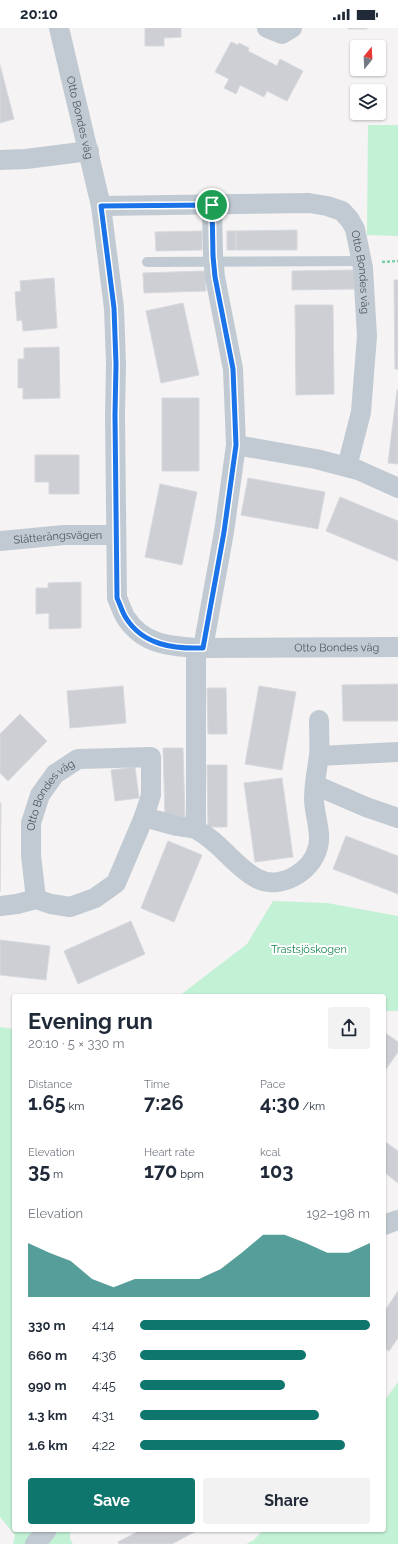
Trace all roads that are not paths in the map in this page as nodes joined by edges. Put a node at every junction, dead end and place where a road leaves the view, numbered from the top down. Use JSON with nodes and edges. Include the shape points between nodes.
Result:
{"nodes":[{"id":1,"x":59,"y":28,"type":"edge"},
{"id":2,"x":267,"y":28,"type":"edge"},
{"id":3,"x":292,"y":28,"type":"edge"},
{"id":4,"x":89,"y":151,"type":"junction"},
{"id":5,"x":0,"y":160,"type":"edge"},
{"id":6,"x":212,"y":205,"type":"junction"},
{"id":7,"x":101,"y":206,"type":"junction"},
{"id":8,"x":361,"y":260,"type":"junction"},
{"id":9,"x":147,"y":262,"type":"dead end"},
{"id":10,"x":213,"y":262,"type":"junction"},
{"id":11,"x":236,"y":445,"type":"junction"},
{"id":12,"x":347,"y":467,"type":"junction"},
{"id":13,"x":398,"y":488,"type":"edge"},
{"id":14,"x":116,"y":535,"type":"junction"},
{"id":15,"x":0,"y":541,"type":"edge"},
{"id":16,"x":398,"y":647,"type":"edge"},
{"id":17,"x":200,"y":648,"type":"junction"},
{"id":18,"x":319,"y":720,"type":"dead end"},
{"id":19,"x":398,"y":752,"type":"edge"},
{"id":20,"x":319,"y":756,"type":"junction"},
{"id":21,"x":315,"y":785,"type":"junction"},
{"id":22,"x":144,"y":817,"type":"junction"},
{"id":23,"x":398,"y":818,"type":"edge"},
{"id":24,"x":196,"y":829,"type":"junction"},
{"id":25,"x":36,"y":899,"type":"junction"},
{"id":26,"x":0,"y":906,"type":"edge"},
{"id":27,"x":398,"y":1220,"type":"edge"},
{"id":28,"x":386,"y":1224,"type":"edge"},
{"id":29,"x":46,"y":1532,"type":"edge"},
{"id":30,"x":35,"y":1544,"type":"edge"}],
"edges":[{"from":1,"to":4,"type":"street","name":"Otto Bondes väg"},
{"from":2,"to":3,"type":"street","via":[[282,34]]},
{"from":4,"to":5,"type":"street"},
{"from":4,"to":7,"type":"street","name":"Otto Bondes väg"},
{"from":6,"to":7,"type":"street","name":"Otto Bondes väg"},
{"from":6,"to":8,"type":"street","name":"Otto Bondes väg","via":[[310,203],[342,211],[355,229]]},
{"from":6,"to":10,"type":"street"},
{"from":7,"to":14,"type":"street","name":"Otto Bondes väg","via":[[114,308]]},
{"from":8,"to":10,"type":"lane"},
{"from":8,"to":12,"type":"street","name":"Otto Bondes väg","via":[[367,336],[361,412]]},
{"from":9,"to":10,"type":"lane"},
{"from":10,"to":11,"type":"street","via":[[233,369]]},
{"from":11,"to":12,"type":"street"},
{"from":11,"to":17,"type":"street","via":[[224,532]]},
{"from":12,"to":13,"type":"street"},
{"from":14,"to":15,"type":"street","name":"Slåtterängsvägen","via":[[64,535]]},
{"from":14,"to":17,"type":"street","name":"Otto Bondes väg","via":[[117,598],[125,617],[139,634],[155,642],[172,647]]},
{"from":16,"to":17,"type":"street","name":"Otto Bondes väg"},
{"from":17,"to":24,"type":"street"},
{"from":18,"to":20,"type":"street"},
{"from":19,"to":20,"type":"street"},
{"from":20,"to":21,"type":"street"},
{"from":21,"to":23,"type":"street"},
{"from":21,"to":24,"type":"street","via":[[318,846],[314,857],[304,869],[280,883],[256,878]]},
{"from":22,"to":24,"type":"street"},
{"from":22,"to":25,"type":"street","name":"Otto Bondes väg","via":[[116,883],[95,898],[70,907]]},
{"from":22,"to":25,"type":"street","name":"Otto Bondes väg","via":[[151,795],[151,757],[78,759],[55,774],[40,795],[31,823],[31,855]]},
{"from":25,"to":26,"type":"street"},
{"from":27,"to":28,"type":"street"},
{"from":29,"to":30,"type":"street"}]}
